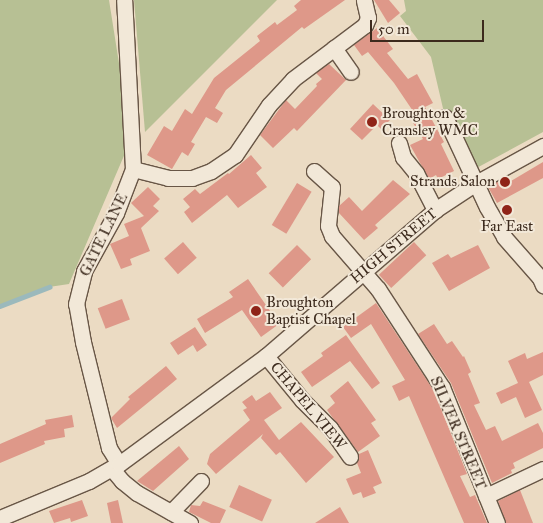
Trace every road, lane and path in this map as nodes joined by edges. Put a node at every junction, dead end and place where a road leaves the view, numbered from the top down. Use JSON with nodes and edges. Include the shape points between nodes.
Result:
{"nodes":[{"id":1,"x":124,"y":0,"type":"edge"},
{"id":2,"x":364,"y":0,"type":"edge"},
{"id":3,"x":334,"y":48,"type":"junction"},
{"id":4,"x":351,"y":72,"type":"dead end"},
{"id":5,"x":445,"y":117,"type":"dead end"},
{"id":6,"x":399,"y":143,"type":"dead end"},
{"id":7,"x":543,"y":146,"type":"edge"},
{"id":8,"x":134,"y":168,"type":"junction"},
{"id":9,"x":314,"y":171,"type":"dead end"},
{"id":10,"x":476,"y":183,"type":"junction"},
{"id":11,"x":435,"y":210,"type":"junction"},
{"id":12,"x":363,"y":272,"type":"junction"},
{"id":13,"x":543,"y":285,"type":"edge"},
{"id":14,"x":266,"y":356,"type":"junction"},
{"id":15,"x":350,"y":457,"type":"dead end"},
{"id":16,"x":115,"y":466,"type":"junction"},
{"id":17,"x":543,"y":468,"type":"edge"},
{"id":18,"x":201,"y":481,"type":"dead end"},
{"id":19,"x":486,"y":496,"type":"junction"},
{"id":20,"x":171,"y":512,"type":"junction"},
{"id":21,"x":0,"y":518,"type":"edge"},
{"id":22,"x":190,"y":523,"type":"edge"},
{"id":23,"x":497,"y":523,"type":"edge"}],
"edges":[{"from":1,"to":8,"type":"street","name":"GATE LANE"},
{"from":2,"to":3,"type":"street","via":[[368,18],[365,25]]},
{"from":3,"to":4,"type":"street"},
{"from":3,"to":8,"type":"street","via":[[292,79],[269,105],[235,155],[211,171],[192,178],[168,178]]},
{"from":5,"to":10,"type":"street"},
{"from":6,"to":11,"type":"street","via":[[403,157],[416,173]]},
{"from":7,"to":10,"type":"street","name":"HIGH STREET"},
{"from":8,"to":16,"type":"street","name":"GATE LANE","via":[[116,214],[84,271],[76,304],[88,366]]},
{"from":9,"to":12,"type":"street","name":"SILVER STREET","via":[[332,187],[328,226],[332,236]]},
{"from":10,"to":11,"type":"street","name":"HIGH STREET"},
{"from":10,"to":13,"type":"street","via":[[504,237]]},
{"from":11,"to":12,"type":"street","name":"HIGH STREET"},
{"from":12,"to":14,"type":"street","name":"HIGH STREET"},
{"from":12,"to":19,"type":"street","name":"SILVER STREET","via":[[378,289],[442,387]]},
{"from":14,"to":15,"type":"street","name":"CHAPEL VIEW","via":[[330,428]]},
{"from":14,"to":16,"type":"street","name":"HIGH STREET"},
{"from":16,"to":20,"type":"street","name":"GATE LANE","via":[[122,481]]},
{"from":16,"to":21,"type":"street","name":"HIGH STREET","via":[[89,481]]},
{"from":17,"to":19,"type":"street"},
{"from":18,"to":20,"type":"street"},
{"from":19,"to":23,"type":"street","name":"SILVER STREET"},
{"from":20,"to":22,"type":"street","name":"GATE LANE"}]}
